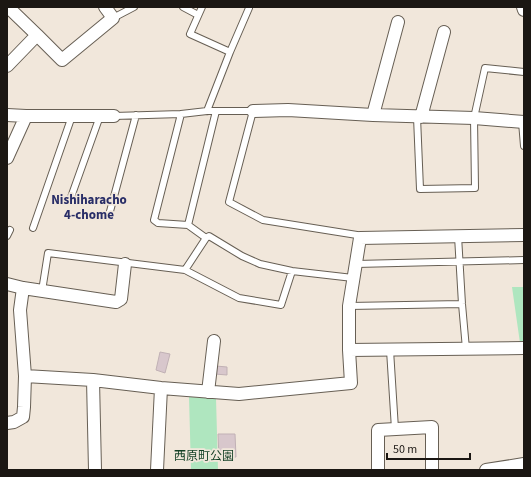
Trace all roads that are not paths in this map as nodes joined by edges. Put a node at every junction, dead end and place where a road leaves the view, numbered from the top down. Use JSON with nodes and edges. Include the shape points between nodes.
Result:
{"nodes":[{"id":1,"x":8,"y":7,"type":"edge"},
{"id":2,"x":105,"y":7,"type":"edge"},
{"id":3,"x":134,"y":7,"type":"edge"},
{"id":4,"x":183,"y":7,"type":"edge"},
{"id":5,"x":202,"y":7,"type":"edge"},
{"id":6,"x":523,"y":7,"type":"edge"},
{"id":7,"x":249,"y":8,"type":"dead end"},
{"id":8,"x":524,"y":10,"type":"edge"},
{"id":9,"x":198,"y":15,"type":"junction"},
{"id":10,"x":113,"y":18,"type":"junction"},
{"id":11,"x":398,"y":22,"type":"dead end"},
{"id":12,"x":444,"y":32,"type":"dead end"},
{"id":13,"x":37,"y":35,"type":"junction"},
{"id":14,"x":230,"y":52,"type":"junction"},
{"id":15,"x":7,"y":66,"type":"edge"},
{"id":16,"x":524,"y":72,"type":"edge"},
{"id":17,"x":207,"y":111,"type":"junction"},
{"id":18,"x":216,"y":111,"type":"junction"},
{"id":19,"x":253,"y":111,"type":"junction"},
{"id":20,"x":181,"y":114,"type":"junction"},
{"id":21,"x":7,"y":115,"type":"edge"},
{"id":22,"x":136,"y":115,"type":"junction"},
{"id":23,"x":26,"y":116,"type":"junction"},
{"id":24,"x":72,"y":116,"type":"junction"},
{"id":25,"x":100,"y":116,"type":"junction"},
{"id":26,"x":114,"y":116,"type":"joint"},
{"id":27,"x":373,"y":116,"type":"junction"},
{"id":28,"x":419,"y":117,"type":"junction"},
{"id":29,"x":474,"y":118,"type":"junction"},
{"id":30,"x":523,"y":122,"type":"edge"},
{"id":31,"x":524,"y":146,"type":"edge"},
{"id":32,"x":7,"y":158,"type":"edge"},
{"id":33,"x":70,"y":200,"type":"dead end"},
{"id":34,"x":109,"y":215,"type":"dead end"},
{"id":35,"x":188,"y":226,"type":"junction"},
{"id":36,"x":33,"y":228,"type":"dead end"},
{"id":37,"x":524,"y":235,"type":"edge"},
{"id":38,"x":458,"y":236,"type":"junction"},
{"id":39,"x":206,"y":238,"type":"junction"},
{"id":40,"x":360,"y":238,"type":"junction"},
{"id":41,"x":524,"y":260,"type":"edge"},
{"id":42,"x":460,"y":262,"type":"junction"},
{"id":43,"x":125,"y":264,"type":"junction"},
{"id":44,"x":356,"y":264,"type":"junction"},
{"id":45,"x":185,"y":270,"type":"junction"},
{"id":46,"x":292,"y":271,"type":"junction"},
{"id":47,"x":353,"y":278,"type":"junction"},
{"id":48,"x":7,"y":284,"type":"edge"},
{"id":49,"x":23,"y":288,"type":"junction"},
{"id":50,"x":42,"y":291,"type":"junction"},
{"id":51,"x":462,"y":304,"type":"junction"},
{"id":52,"x":349,"y":306,"type":"junction"},
{"id":53,"x":214,"y":341,"type":"dead end"},
{"id":54,"x":524,"y":348,"type":"edge"},
{"id":55,"x":466,"y":349,"type":"junction"},
{"id":56,"x":349,"y":350,"type":"junction"},
{"id":57,"x":390,"y":350,"type":"junction"},
{"id":58,"x":25,"y":376,"type":"junction"},
{"id":59,"x":93,"y":380,"type":"junction"},
{"id":60,"x":160,"y":388,"type":"junction"},
{"id":61,"x":208,"y":392,"type":"junction"},
{"id":62,"x":7,"y":423,"type":"edge"},
{"id":63,"x":395,"y":429,"type":"junction"},
{"id":64,"x":524,"y":464,"type":"edge"},
{"id":65,"x":95,"y":470,"type":"edge"},
{"id":66,"x":157,"y":470,"type":"edge"},
{"id":67,"x":378,"y":470,"type":"edge"},
{"id":68,"x":432,"y":470,"type":"edge"},
{"id":69,"x":486,"y":470,"type":"edge"}],
"edges":[{"from":1,"to":13,"type":"street"},
{"from":2,"to":10,"type":"street"},
{"from":3,"to":10,"type":"lane"},
{"from":4,"to":9,"type":"lane"},
{"from":5,"to":9,"type":"lane"},
{"from":6,"to":8,"type":"street"},
{"from":7,"to":14,"type":"lane"},
{"from":9,"to":14,"type":"lane","via":[[190,34]]},
{"from":10,"to":13,"type":"street","via":[[62,60]]},
{"from":11,"to":27,"type":"street"},
{"from":12,"to":28,"type":"street"},
{"from":13,"to":15,"type":"street"},
{"from":14,"to":17,"type":"lane"},
{"from":16,"to":29,"type":"lane","via":[[485,68]]},
{"from":17,"to":18,"type":"lane"},
{"from":17,"to":20,"type":"lane"},
{"from":18,"to":19,"type":"lane"},
{"from":18,"to":35,"type":"lane"},
{"from":19,"to":27,"type":"street","via":[[288,110]]},
{"from":19,"to":40,"type":"lane","via":[[229,202],[264,220],[357,234]]},
{"from":20,"to":22,"type":"lane"},
{"from":20,"to":35,"type":"lane","via":[[154,220],[158,223]]},
{"from":21,"to":23,"type":"street"},
{"from":22,"to":26,"type":"lane"},
{"from":22,"to":34,"type":"lane"},
{"from":23,"to":24,"type":"street"},
{"from":23,"to":32,"type":"street"},
{"from":24,"to":25,"type":"street"},
{"from":24,"to":36,"type":"lane"},
{"from":25,"to":26,"type":"street"},
{"from":25,"to":33,"type":"lane"},
{"from":27,"to":28,"type":"street"},
{"from":28,"to":29,"type":"street"},
{"from":28,"to":29,"type":"lane","via":[[420,189],[475,188]]},
{"from":29,"to":30,"type":"street"},
{"from":30,"to":31,"type":"lane"},
{"from":35,"to":39,"type":"lane"},
{"from":37,"to":38,"type":"street"},
{"from":38,"to":40,"type":"street"},
{"from":38,"to":42,"type":"lane"},
{"from":39,"to":45,"type":"lane"},
{"from":39,"to":46,"type":"lane","via":[[210,236],[260,264]]},
{"from":40,"to":44,"type":"street"},
{"from":41,"to":42,"type":"lane"},
{"from":42,"to":44,"type":"lane"},
{"from":42,"to":51,"type":"lane"},
{"from":43,"to":45,"type":"lane"},
{"from":43,"to":50,"type":"lane","via":[[48,254]]},
{"from":43,"to":50,"type":"street","via":[[121,299],[116,302]]},
{"from":44,"to":47,"type":"street"},
{"from":45,"to":46,"type":"lane","via":[[239,298],[281,305]]},
{"from":46,"to":47,"type":"lane"},
{"from":47,"to":52,"type":"street"},
{"from":48,"to":49,"type":"street"},
{"from":49,"to":50,"type":"street"},
{"from":49,"to":58,"type":"street","via":[[20,310]]},
{"from":51,"to":52,"type":"lane"},
{"from":51,"to":55,"type":"lane"},
{"from":52,"to":56,"type":"street"},
{"from":53,"to":61,"type":"street"},
{"from":54,"to":55,"type":"street"},
{"from":55,"to":57,"type":"street"},
{"from":56,"to":57,"type":"street"},
{"from":56,"to":61,"type":"street","via":[[351,383],[239,394]]},
{"from":57,"to":63,"type":"lane"},
{"from":58,"to":59,"type":"street"},
{"from":58,"to":62,"type":"street","via":[[23,417]]},
{"from":59,"to":60,"type":"street"},
{"from":59,"to":65,"type":"street"},
{"from":60,"to":61,"type":"street"},
{"from":60,"to":66,"type":"street"},
{"from":63,"to":67,"type":"street","via":[[378,430]]},
{"from":63,"to":68,"type":"street","via":[[432,427]]},
{"from":64,"to":69,"type":"street"}]}
